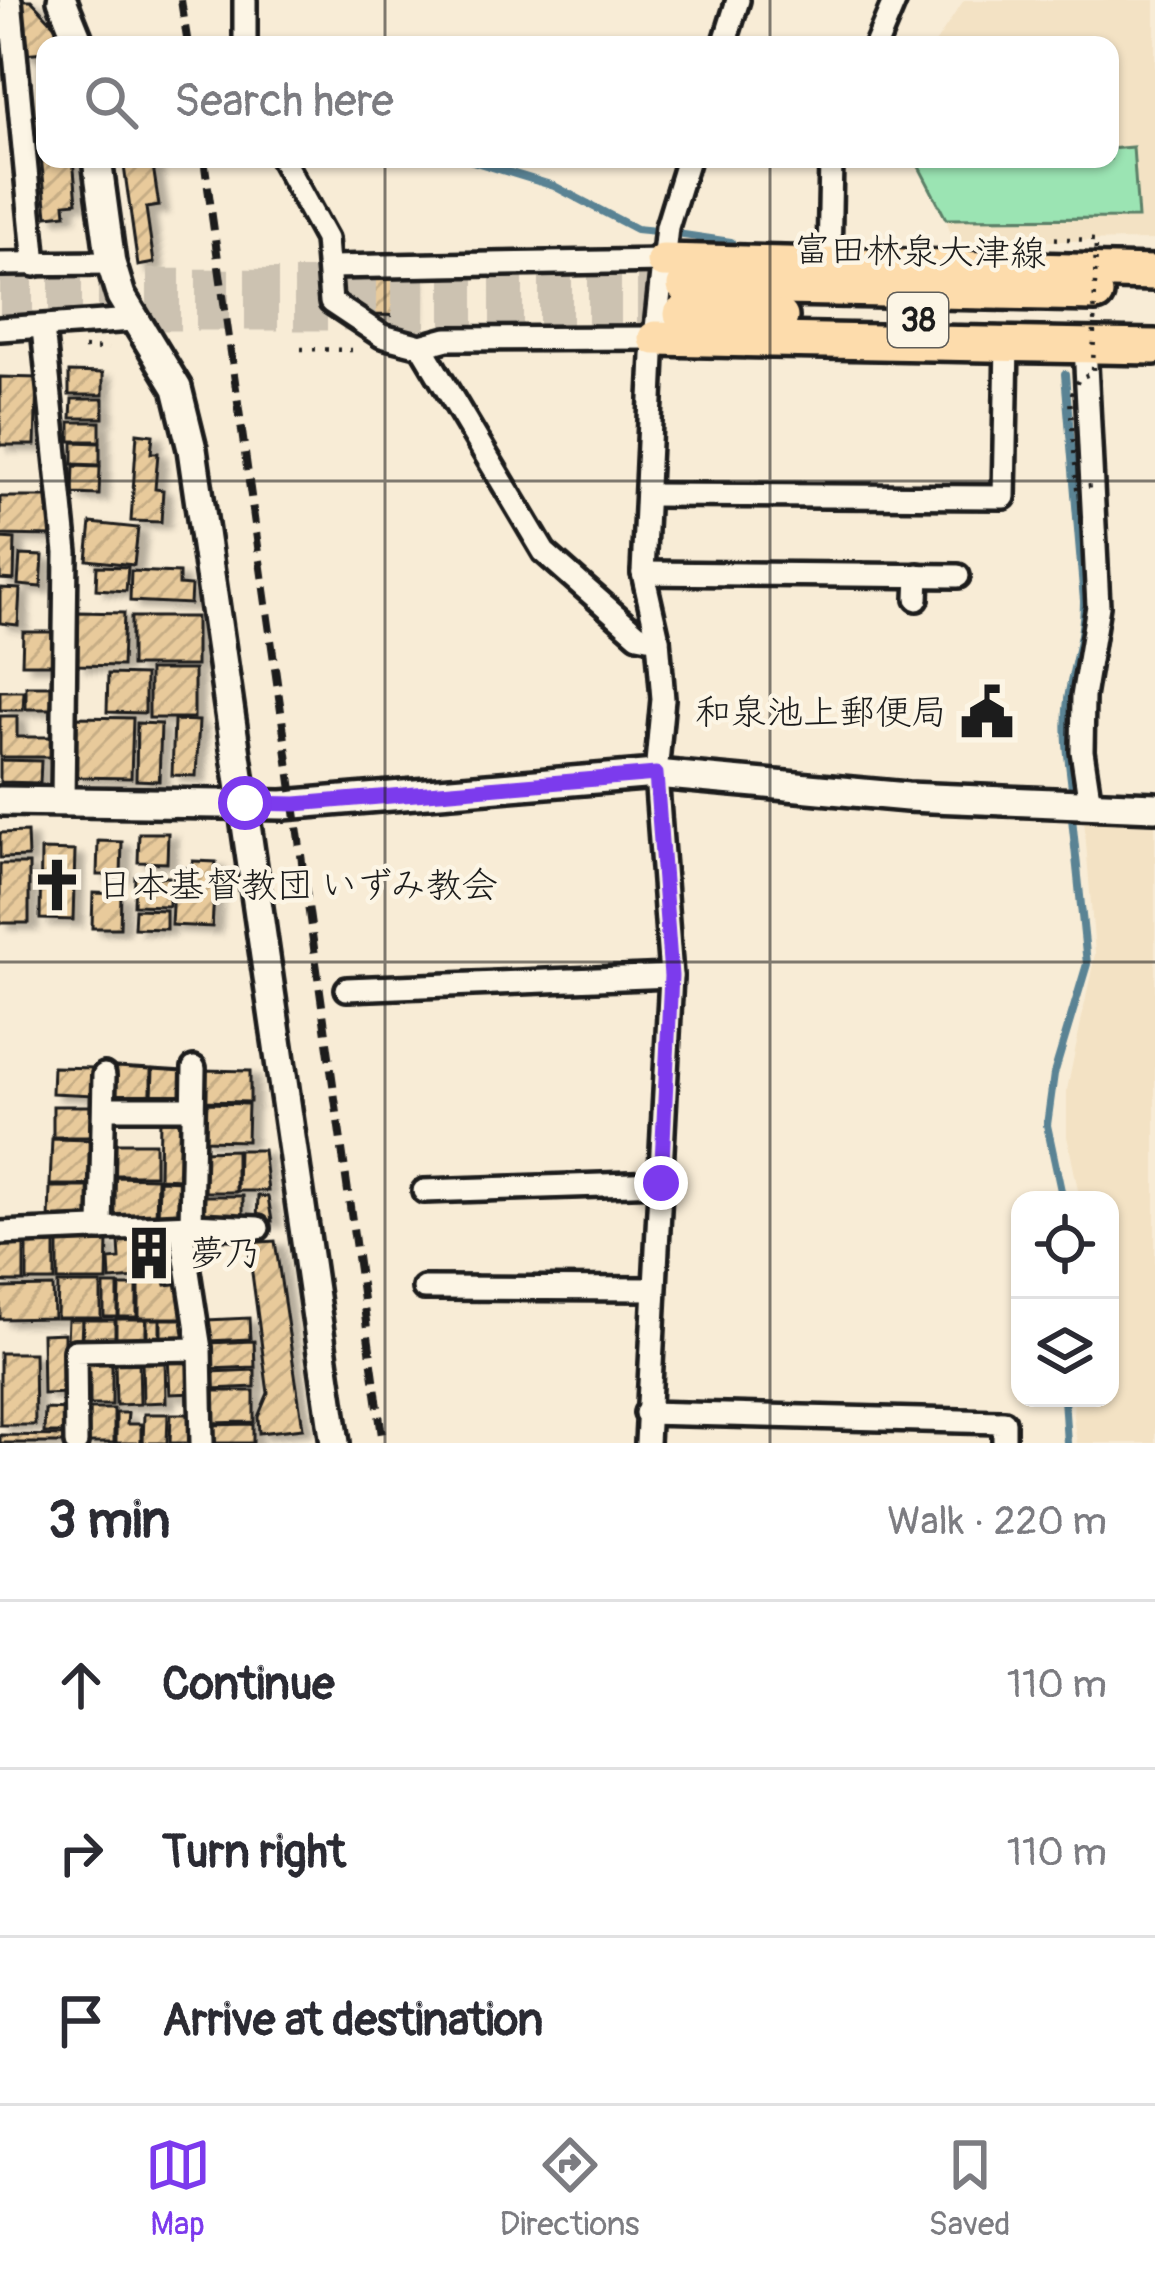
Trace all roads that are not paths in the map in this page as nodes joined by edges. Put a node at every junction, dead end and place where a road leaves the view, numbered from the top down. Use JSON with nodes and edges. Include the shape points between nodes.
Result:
{"nodes":[{"id":1,"x":10,"y":0,"type":"edge"},
{"id":2,"x":62,"y":0,"type":"edge"},
{"id":3,"x":245,"y":0,"type":"edge"},
{"id":4,"x":738,"y":0,"type":"edge"},
{"id":5,"x":895,"y":0,"type":"edge"},
{"id":6,"x":76,"y":36,"type":"edge"},
{"id":7,"x":245,"y":36,"type":"edge"},
{"id":8,"x":727,"y":36,"type":"edge"},
{"id":9,"x":880,"y":36,"type":"edge"},
{"id":10,"x":98,"y":168,"type":"edge"},
{"id":11,"x":287,"y":168,"type":"edge"},
{"id":12,"x":685,"y":168,"type":"edge"},
{"id":13,"x":831,"y":168,"type":"edge"},
{"id":14,"x":111,"y":263,"type":"junction"},
{"id":15,"x":829,"y":263,"type":"junction"},
{"id":16,"x":0,"y":264,"type":"edge"},
{"id":17,"x":35,"y":265,"type":"junction"},
{"id":18,"x":331,"y":267,"type":"junction"},
{"id":19,"x":1155,"y":273,"type":"edge"},
{"id":20,"x":676,"y":287,"type":"junction"},
{"id":21,"x":1155,"y":295,"type":"edge"},
{"id":22,"x":134,"y":320,"type":"junction"},
{"id":23,"x":1155,"y":325,"type":"edge"},
{"id":24,"x":43,"y":328,"type":"junction"},
{"id":25,"x":0,"y":329,"type":"edge"},
{"id":26,"x":655,"y":338,"type":"junction"},
{"id":27,"x":1007,"y":343,"type":"junction"},
{"id":28,"x":1085,"y":345,"type":"junction"},
{"id":29,"x":421,"y":346,"type":"junction"},
{"id":30,"x":1155,"y":346,"type":"edge"},
{"id":31,"x":647,"y":495,"type":"junction"},
{"id":32,"x":643,"y":574,"type":"junction"},
{"id":33,"x":919,"y":575,"type":"junction"},
{"id":34,"x":958,"y":576,"type":"dead end"},
{"id":35,"x":917,"y":599,"type":"dead end"},
{"id":36,"x":658,"y":639,"type":"junction"},
{"id":37,"x":656,"y":774,"type":"junction"},
{"id":38,"x":0,"y":800,"type":"edge"},
{"id":39,"x":62,"y":800,"type":"junction"},
{"id":40,"x":245,"y":803,"type":"junction"},
{"id":41,"x":1090,"y":804,"type":"junction"},
{"id":42,"x":1155,"y":807,"type":"edge"},
{"id":43,"x":671,"y":976,"type":"junction"},
{"id":44,"x":347,"y":989,"type":"dead end"},
{"id":45,"x":194,"y":1068,"type":"dead end"},
{"id":46,"x":104,"y":1076,"type":"dead end"},
{"id":47,"x":104,"y":1108,"type":"junction"},
{"id":48,"x":193,"y":1108,"type":"junction"},
{"id":49,"x":661,"y":1183,"type":"junction"},
{"id":50,"x":424,"y":1191,"type":"dead end"},
{"id":51,"x":186,"y":1226,"type":"junction"},
{"id":52,"x":258,"y":1228,"type":"dead end"},
{"id":53,"x":101,"y":1229,"type":"junction"},
{"id":54,"x":0,"y":1233,"type":"edge"},
{"id":55,"x":424,"y":1288,"type":"dead end"},
{"id":56,"x":654,"y":1288,"type":"junction"},
{"id":57,"x":200,"y":1349,"type":"junction"},
{"id":58,"x":646,"y":1413,"type":"junction"},
{"id":59,"x":880,"y":1419,"type":"junction"},
{"id":60,"x":76,"y":1443,"type":"edge"},
{"id":61,"x":202,"y":1443,"type":"edge"},
{"id":62,"x":335,"y":1443,"type":"edge"},
{"id":63,"x":647,"y":1443,"type":"edge"},
{"id":64,"x":880,"y":1443,"type":"edge"},
{"id":65,"x":1004,"y":1443,"type":"edge"}],
"edges":[{"from":1,"to":17,"type":"street"},
{"from":2,"to":6,"type":"street"},
{"from":3,"to":7,"type":"street"},
{"from":4,"to":8,"type":"street"},
{"from":5,"to":9,"type":"street"},
{"from":10,"to":14,"type":"street"},
{"from":11,"to":18,"type":"street","via":[[326,239]]},
{"from":12,"to":20,"type":"street","via":[[667,227]]},
{"from":13,"to":15,"type":"street"},
{"from":14,"to":17,"type":"street"},
{"from":14,"to":22,"type":"street"},
{"from":15,"to":19,"type":"main road"},
{"from":15,"to":20,"type":"main road"},
{"from":16,"to":17,"type":"street"},
{"from":18,"to":20,"type":"street"},
{"from":18,"to":29,"type":"street","via":[[331,302],[382,335]]},
{"from":20,"to":21,"type":"main road","name":"富田林泉大津線","number":"38"},
{"from":20,"to":23,"type":"main road","name":"富田林泉大津線","number":"38"},
{"from":20,"to":26,"type":"street"},
{"from":22,"to":24,"type":"street"},
{"from":22,"to":40,"type":"street","via":[[177,388],[192,449]]},
{"from":24,"to":25,"type":"street"},
{"from":24,"to":39,"type":"street","via":[[66,553]]},
{"from":26,"to":27,"type":"main road"},
{"from":26,"to":29,"type":"street","via":[[447,339]]},
{"from":26,"to":31,"type":"street"},
{"from":27,"to":28,"type":"main road"},
{"from":27,"to":31,"type":"street","via":[[1004,497]]},
{"from":28,"to":30,"type":"main road"},
{"from":28,"to":41,"type":"street","via":[[1098,606],[1083,698]]},
{"from":29,"to":36,"type":"street","via":[[544,552],[638,635]]},
{"from":31,"to":32,"type":"street"},
{"from":32,"to":33,"type":"street"},
{"from":32,"to":36,"type":"street"},
{"from":33,"to":34,"type":"street"},
{"from":33,"to":35,"type":"street"},
{"from":36,"to":37,"type":"street"},
{"from":37,"to":40,"type":"street"},
{"from":37,"to":41,"type":"street"},
{"from":37,"to":43,"type":"street"},
{"from":38,"to":39,"type":"street"},
{"from":39,"to":40,"type":"street"},
{"from":40,"to":62,"type":"street"},
{"from":41,"to":42,"type":"street"},
{"from":43,"to":44,"type":"street"},
{"from":43,"to":49,"type":"street"},
{"from":45,"to":48,"type":"street"},
{"from":46,"to":47,"type":"street"},
{"from":47,"to":48,"type":"street"},
{"from":47,"to":53,"type":"street"},
{"from":48,"to":51,"type":"street"},
{"from":49,"to":50,"type":"street"},
{"from":49,"to":56,"type":"street"},
{"from":51,"to":52,"type":"street"},
{"from":51,"to":53,"type":"street"},
{"from":51,"to":57,"type":"street"},
{"from":53,"to":54,"type":"street"},
{"from":55,"to":56,"type":"street"},
{"from":56,"to":58,"type":"street"},
{"from":57,"to":60,"type":"street","via":[[75,1351]]},
{"from":57,"to":61,"type":"street"},
{"from":58,"to":59,"type":"street"},
{"from":58,"to":63,"type":"street"},
{"from":59,"to":64,"type":"street"},
{"from":59,"to":65,"type":"street","via":[[1004,1422]]}]}
